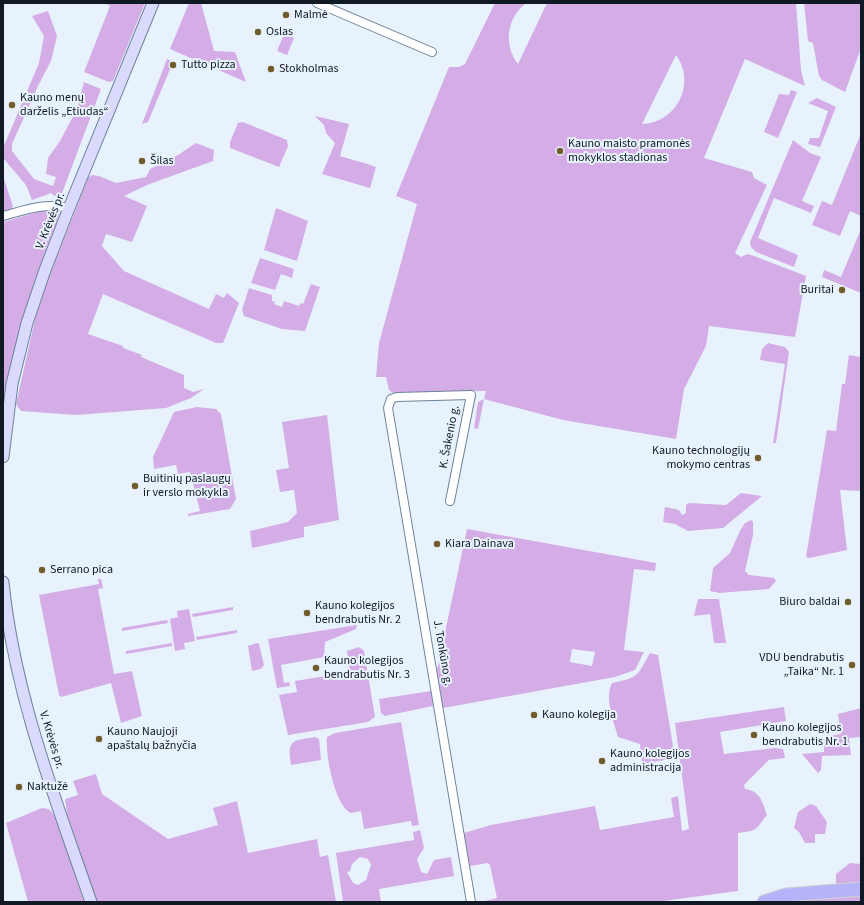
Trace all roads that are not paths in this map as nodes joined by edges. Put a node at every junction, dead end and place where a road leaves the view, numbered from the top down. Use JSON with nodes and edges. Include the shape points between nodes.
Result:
{"nodes":[{"id":1,"x":153,"y":3,"type":"edge"},
{"id":2,"x":317,"y":3,"type":"edge"},
{"id":3,"x":432,"y":52,"type":"dead end"},
{"id":4,"x":69,"y":208,"type":"junction"},
{"id":5,"x":3,"y":216,"type":"edge"},
{"id":6,"x":388,"y":408,"type":"joint"},
{"id":7,"x":3,"y":457,"type":"edge"},
{"id":8,"x":450,"y":501,"type":"dead end"},
{"id":9,"x":3,"y":582,"type":"edge"},
{"id":10,"x":861,"y":890,"type":"edge"},
{"id":11,"x":91,"y":902,"type":"edge"},
{"id":12,"x":471,"y":902,"type":"edge"},
{"id":13,"x":764,"y":902,"type":"edge"}],
"edges":[{"from":1,"to":4,"type":"main road","name":"V. Krėvės pr."},
{"from":2,"to":3,"type":"street"},
{"from":4,"to":5,"type":"street","via":[[44,205]]},
{"from":4,"to":7,"type":"main road","name":"V. Krėvės pr.","via":[[45,270],[19,354],[7,414]]},
{"from":6,"to":8,"type":"street","name":"K. Šakenio g.","via":[[391,400],[397,397],[471,395]]},
{"from":6,"to":12,"type":"street","name":"J. Tonkūno g."},
{"from":9,"to":11,"type":"main road","name":"V. Krėvės pr.","via":[[8,625],[21,686],[55,798]]},
{"from":10,"to":13,"type":"main road","via":[[786,895]]}]}
